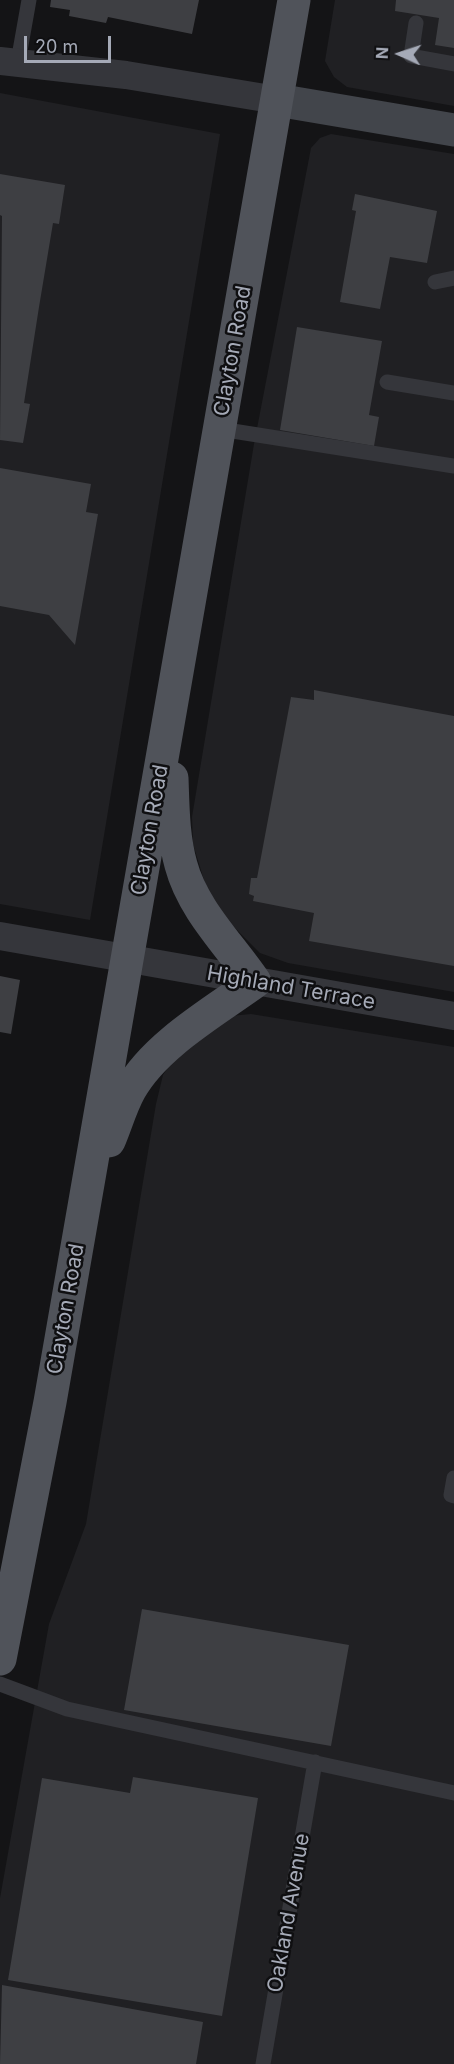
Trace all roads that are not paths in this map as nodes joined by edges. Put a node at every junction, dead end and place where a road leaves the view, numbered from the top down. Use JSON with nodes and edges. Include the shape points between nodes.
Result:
{"nodes":[{"id":1,"x":29,"y":0,"type":"edge"},
{"id":2,"x":294,"y":0,"type":"edge"},
{"id":3,"x":416,"y":23,"type":"dead end"},
{"id":4,"x":9,"y":62,"type":"edge"},
{"id":5,"x":454,"y":64,"type":"edge"},
{"id":6,"x":277,"y":100,"type":"junction"},
{"id":7,"x":454,"y":130,"type":"edge"},
{"id":8,"x":454,"y":278,"type":"edge"},
{"id":9,"x":435,"y":282,"type":"dead end"},
{"id":10,"x":387,"y":382,"type":"dead end"},
{"id":11,"x":454,"y":393,"type":"edge"},
{"id":12,"x":220,"y":429,"type":"junction"},
{"id":13,"x":454,"y":466,"type":"edge"},
{"id":14,"x":170,"y":713,"type":"junction"},
{"id":15,"x":0,"y":936,"type":"edge"},
{"id":16,"x":128,"y":960,"type":"junction"},
{"id":17,"x":255,"y":982,"type":"junction"},
{"id":18,"x":454,"y":1016,"type":"edge"},
{"id":19,"x":85,"y":1198,"type":"junction"},
{"id":20,"x":454,"y":1478,"type":"edge"},
{"id":21,"x":454,"y":1496,"type":"edge"},
{"id":22,"x":0,"y":1659,"type":"edge"},
{"id":23,"x":0,"y":1684,"type":"edge"},
{"id":24,"x":315,"y":1762,"type":"junction"},
{"id":25,"x":454,"y":1793,"type":"edge"},
{"id":26,"x":262,"y":2064,"type":"edge"}],
"edges":[{"from":1,"to":4,"type":"lane"},
{"from":2,"to":6,"type":"main road","name":"Clayton Road"},
{"from":3,"to":5,"type":"lane","via":[[411,56]]},
{"from":4,"to":6,"type":"street","via":[[126,75]]},
{"from":6,"to":7,"type":"street"},
{"from":6,"to":12,"type":"main road","name":"Clayton Road"},
{"from":8,"to":9,"type":"lane"},
{"from":10,"to":11,"type":"lane"},
{"from":12,"to":13,"type":"lane"},
{"from":12,"to":14,"type":"main road","name":"Clayton Road"},
{"from":14,"to":16,"type":"main road","name":"Clayton Road"},
{"from":14,"to":17,"type":"main road","via":[[176,838],[181,865],[198,903]]},
{"from":15,"to":16,"type":"street","name":"Highland Terrace"},
{"from":16,"to":17,"type":"street","name":"Highland Terrace"},
{"from":16,"to":19,"type":"main road","name":"Clayton Road"},
{"from":17,"to":18,"type":"street","name":"Highland Terrace"},
{"from":17,"to":19,"type":"main road","via":[[182,1035],[146,1068],[130,1089]]},
{"from":19,"to":22,"type":"main road","name":"Clayton Road"},
{"from":20,"to":21,"type":"lane"},
{"from":23,"to":24,"type":"lane","via":[[67,1709]]},
{"from":24,"to":25,"type":"lane"},
{"from":24,"to":26,"type":"lane","name":"Oakland Avenue"}]}
